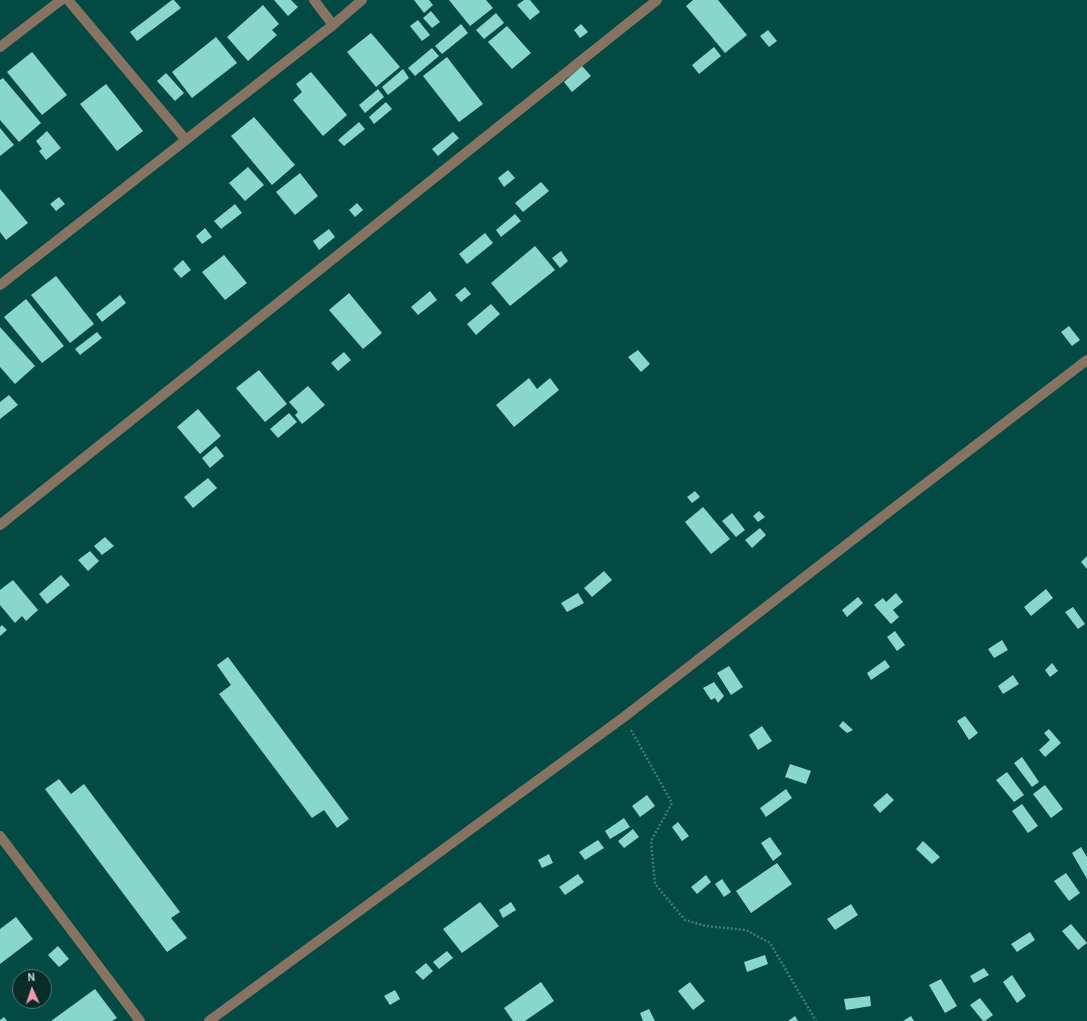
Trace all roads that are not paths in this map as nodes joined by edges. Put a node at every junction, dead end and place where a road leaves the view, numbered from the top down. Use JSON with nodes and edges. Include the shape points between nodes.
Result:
{"nodes":[{"id":1,"x":61,"y":0,"type":"edge"},
{"id":2,"x":68,"y":0,"type":"edge"},
{"id":3,"x":314,"y":0,"type":"edge"},
{"id":4,"x":362,"y":0,"type":"edge"},
{"id":5,"x":657,"y":0,"type":"edge"},
{"id":6,"x":333,"y":25,"type":"junction"},
{"id":7,"x":0,"y":47,"type":"edge"},
{"id":8,"x":186,"y":140,"type":"junction"},
{"id":9,"x":0,"y":285,"type":"edge"},
{"id":10,"x":1087,"y":360,"type":"edge"},
{"id":11,"x":0,"y":525,"type":"edge"},
{"id":12,"x":0,"y":836,"type":"edge"},
{"id":13,"x":140,"y":1021,"type":"edge"},
{"id":14,"x":210,"y":1021,"type":"edge"}],
"edges":[{"from":1,"to":7,"type":"street"},
{"from":2,"to":8,"type":"street"},
{"from":3,"to":6,"type":"street"},
{"from":4,"to":6,"type":"street"},
{"from":5,"to":11,"type":"street"},
{"from":6,"to":8,"type":"street"},
{"from":8,"to":9,"type":"street"},
{"from":10,"to":14,"type":"street","via":[[624,717]]},
{"from":12,"to":13,"type":"street"}]}
